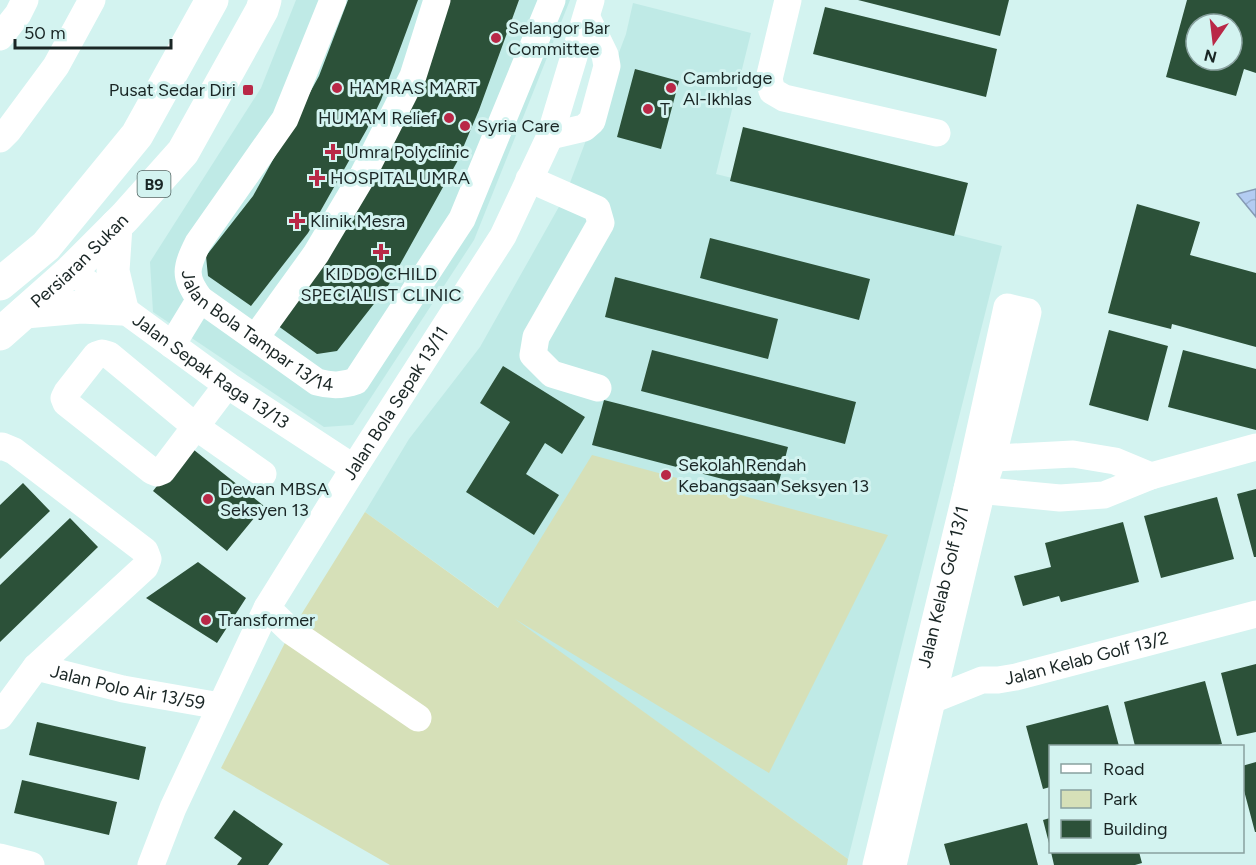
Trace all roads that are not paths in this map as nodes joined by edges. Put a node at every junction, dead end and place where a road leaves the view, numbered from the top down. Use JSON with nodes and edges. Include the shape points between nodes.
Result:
{"nodes":[{"id":1,"x":25,"y":0,"type":"edge"},
{"id":2,"x":92,"y":0,"type":"edge"},
{"id":3,"x":212,"y":0,"type":"edge"},
{"id":4,"x":265,"y":0,"type":"edge"},
{"id":5,"x":333,"y":0,"type":"edge"},
{"id":6,"x":437,"y":0,"type":"edge"},
{"id":7,"x":552,"y":0,"type":"edge"},
{"id":8,"x":788,"y":0,"type":"edge"},
{"id":9,"x":589,"y":9,"type":"edge"},
{"id":10,"x":0,"y":37,"type":"edge"},
{"id":11,"x":937,"y":133,"type":"dead end"},
{"id":12,"x":550,"y":136,"type":"junction"},
{"id":13,"x":0,"y":139,"type":"edge"},
{"id":14,"x":529,"y":179,"type":"junction"},
{"id":15,"x":73,"y":215,"type":"junction"},
{"id":16,"x":462,"y":219,"type":"junction"},
{"id":17,"x":116,"y":226,"type":"junction"},
{"id":18,"x":503,"y":236,"type":"junction"},
{"id":19,"x":71,"y":271,"type":"junction"},
{"id":20,"x":6,"y":279,"type":"edge"},
{"id":21,"x":200,"y":299,"type":"junction"},
{"id":22,"x":1007,"y":307,"type":"dead end"},
{"id":23,"x":122,"y":309,"type":"junction"},
{"id":24,"x":25,"y":312,"type":"junction"},
{"id":25,"x":0,"y":334,"type":"edge"},
{"id":26,"x":256,"y":337,"type":"junction"},
{"id":27,"x":172,"y":345,"type":"junction"},
{"id":28,"x":227,"y":385,"type":"junction"},
{"id":29,"x":598,"y":387,"type":"dead end"},
{"id":30,"x":196,"y":427,"type":"junction"},
{"id":31,"x":1,"y":447,"type":"edge"},
{"id":32,"x":1256,"y":447,"type":"edge"},
{"id":33,"x":983,"y":459,"type":"junction"},
{"id":34,"x":354,"y":468,"type":"junction"},
{"id":35,"x":263,"y":474,"type":"dead end"},
{"id":36,"x":1151,"y":476,"type":"junction"},
{"id":37,"x":975,"y":490,"type":"junction"},
{"id":38,"x":267,"y":608,"type":"junction"},
{"id":39,"x":1256,"y":614,"type":"edge"},
{"id":40,"x":36,"y":667,"type":"junction"},
{"id":41,"x":925,"y":700,"type":"junction"},
{"id":42,"x":220,"y":706,"type":"junction"},
{"id":43,"x":0,"y":716,"type":"edge"},
{"id":44,"x":418,"y":718,"type":"dead end"},
{"id":45,"x":0,"y":857,"type":"edge"},
{"id":46,"x":31,"y":865,"type":"edge"},
{"id":47,"x":151,"y":865,"type":"edge"},
{"id":48,"x":876,"y":865,"type":"edge"},
{"id":49,"x":893,"y":865,"type":"edge"}],
"edges":[{"from":1,"to":10,"type":"street"},
{"from":2,"to":13,"type":"street","via":[[56,66]]},
{"from":3,"to":15,"type":"main road","name":"Persiaran Sukan","number":"B9","via":[[137,135]]},
{"from":4,"to":17,"type":"main road","name":"Persiaran Sukan","number":"B9","via":[[183,152]]},
{"from":5,"to":21,"type":"street","name":"Jalan Bola Tampar 13/14","via":[[285,119],[191,256],[187,272],[190,286]]},
{"from":6,"to":26,"type":"street","via":[[413,76],[363,175],[316,254]]},
{"from":7,"to":16,"type":"street"},
{"from":8,"to":11,"type":"street","via":[[769,79],[772,91],[784,98]]},
{"from":9,"to":12,"type":"street","name":"Jalan Bola Sepak 13/11"},
{"from":9,"to":12,"type":"street","via":[[607,66],[592,121],[584,128]]},
{"from":12,"to":14,"type":"street","name":"Jalan Bola Sepak 13/11"},
{"from":14,"to":18,"type":"street","name":"Jalan Bola Sepak 13/11"},
{"from":14,"to":29,"type":"street","via":[[597,209],[601,223],[536,337],[533,355],[552,374]]},
{"from":15,"to":19,"type":"main road","via":[[68,254]]},
{"from":15,"to":20,"type":"main road","name":"Persiaran Sukan","number":"B9","via":[[46,246]]},
{"from":16,"to":18,"type":"street"},
{"from":16,"to":26,"type":"street","name":"Jalan Bola Tampar 13/14","via":[[356,381],[330,386],[317,382]]},
{"from":17,"to":19,"type":"main road","name":"Persiaran Sukan","number":"B9"},
{"from":17,"to":23,"type":"main road","via":[[113,271]]},
{"from":18,"to":34,"type":"street","name":"Jalan Bola Sepak 13/11"},
{"from":19,"to":20,"type":"main road","via":[[50,266]]},
{"from":19,"to":23,"type":"street","name":"Jalan Sepak Raga 13/13"},
{"from":19,"to":24,"type":"main road","name":"Persiaran Sukan","number":"B9"},
{"from":21,"to":26,"type":"street","name":"Jalan Bola Tampar 13/14"},
{"from":21,"to":27,"type":"street"},
{"from":22,"to":33,"type":"street","name":"Jalan Kelab Golf 13/1"},
{"from":23,"to":24,"type":"main road","via":[[81,307]]},
{"from":23,"to":27,"type":"street","name":"Jalan Sepak Raga 13/13"},
{"from":24,"to":25,"type":"main road","name":"Persiaran Sukan","number":"B9"},
{"from":27,"to":28,"type":"street","name":"Jalan Sepak Raga 13/13"},
{"from":28,"to":30,"type":"street"},
{"from":28,"to":34,"type":"street","name":"Jalan Sepak Raga 13/13"},
{"from":30,"to":30,"type":"street","via":[[162,471],[152,471],[66,404],[64,398],[96,355],[102,353]]},
{"from":30,"to":35,"type":"street"},
{"from":31,"to":40,"type":"street","via":[[14,451],[146,551],[148,559],[145,567]]},
{"from":32,"to":36,"type":"street"},
{"from":33,"to":36,"type":"street","via":[[1073,454],[1115,461]]},
{"from":33,"to":37,"type":"street","name":"Jalan Kelab Golf 13/1"},
{"from":34,"to":38,"type":"street","name":"Jalan Bola Sepak 13/11"},
{"from":36,"to":37,"type":"street","via":[[1104,495],[1060,498]]},
{"from":37,"to":41,"type":"street","name":"Jalan Kelab Golf 13/1"},
{"from":38,"to":42,"type":"street","name":"Jalan Bola Sepak 13/11"},
{"from":38,"to":44,"type":"street","via":[[291,632]]},
{"from":39,"to":41,"type":"street","name":"Jalan Kelab Golf 13/2","via":[[1016,677],[982,680]]},
{"from":40,"to":42,"type":"street","name":"Jalan Polo Air 13/59","via":[[123,689]]},
{"from":40,"to":43,"type":"street"},
{"from":41,"to":48,"type":"street","name":"Jalan Kelab Golf 13/1"},
{"from":41,"to":49,"type":"street"},
{"from":42,"to":47,"type":"street","name":"Jalan Bola Sepak 13/11"},
{"from":45,"to":46,"type":"street"}]}
